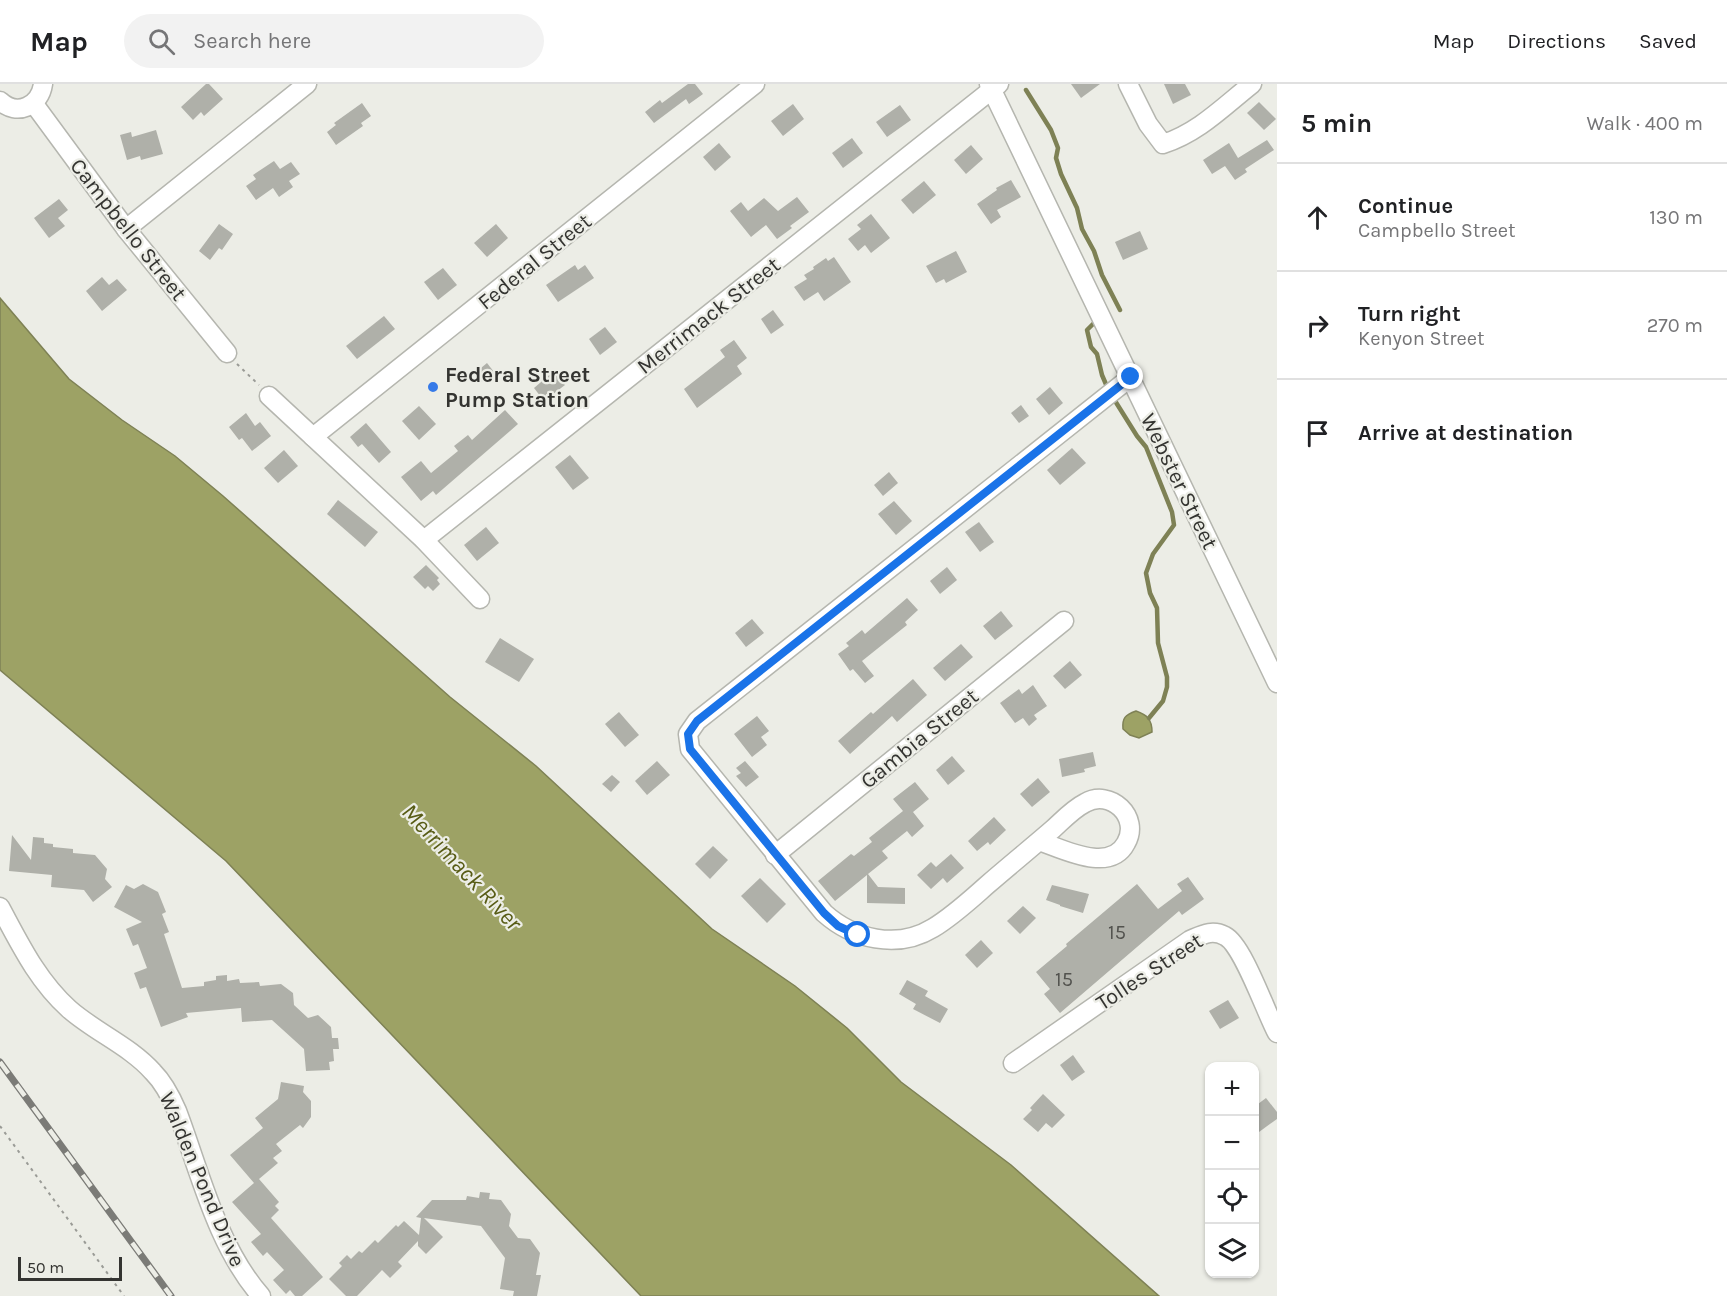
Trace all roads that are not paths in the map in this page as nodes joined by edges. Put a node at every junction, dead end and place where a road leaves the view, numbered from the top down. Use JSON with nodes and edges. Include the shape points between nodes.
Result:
{"nodes":[{"id":1,"x":43,"y":84,"type":"edge"},
{"id":2,"x":307,"y":84,"type":"edge"},
{"id":3,"x":755,"y":84,"type":"edge"},
{"id":4,"x":1128,"y":84,"type":"edge"},
{"id":5,"x":1251,"y":84,"type":"edge"},
{"id":6,"x":993,"y":86,"type":"edge"},
{"id":7,"x":0,"y":100,"type":"edge"},
{"id":8,"x":34,"y":104,"type":"junction"},
{"id":9,"x":126,"y":229,"type":"junction"},
{"id":10,"x":227,"y":353,"type":"road end"},
{"id":11,"x":1131,"y":377,"type":"junction"},
{"id":12,"x":269,"y":396,"type":"road end"},
{"id":13,"x":314,"y":437,"type":"junction"},
{"id":14,"x":424,"y":540,"type":"junction"},
{"id":15,"x":480,"y":599,"type":"dead end"},
{"id":16,"x":1064,"y":621,"type":"dead end"},
{"id":17,"x":1277,"y":683,"type":"edge"},
{"id":18,"x":1039,"y":841,"type":"junction"},
{"id":19,"x":775,"y":855,"type":"junction"},
{"id":20,"x":0,"y":907,"type":"edge"},
{"id":21,"x":1277,"y":1034,"type":"edge"},
{"id":22,"x":1013,"y":1063,"type":"dead end"},
{"id":23,"x":261,"y":1296,"type":"edge"}],
"edges":[{"from":1,"to":8,"type":"street"},
{"from":2,"to":9,"type":"street"},
{"from":3,"to":13,"type":"street","name":"Federal Street"},
{"from":4,"to":5,"type":"street","via":[[1163,144],[1195,130]]},
{"from":6,"to":11,"type":"street","name":"Webster Street"},
{"from":6,"to":14,"type":"street","name":"Merrimack Street"},
{"from":7,"to":8,"type":"street","via":[[18,109]]},
{"from":8,"to":9,"type":"street","name":"Campbello Street"},
{"from":9,"to":10,"type":"street","name":"Campbello Street"},
{"from":11,"to":17,"type":"street","name":"Webster Street"},
{"from":11,"to":19,"type":"street","via":[[697,721],[688,734],[690,749]]},
{"from":12,"to":13,"type":"street"},
{"from":13,"to":14,"type":"street"},
{"from":14,"to":15,"type":"street"},
{"from":16,"to":19,"type":"street","name":"Gambia Street"},
{"from":18,"to":18,"type":"street","via":[[1101,859],[1120,852],[1130,835],[1130,825],[1122,808],[1114,802],[1095,799]]},
{"from":18,"to":19,"type":"street","via":[[932,929],[894,940],[858,935],[838,926]]},
{"from":20,"to":23,"type":"street","name":"Walden Pond Drive","via":[[47,986],[91,1027],[147,1065],[168,1091],[230,1251]]},
{"from":21,"to":22,"type":"street","name":"Tolles Street","via":[[1239,951],[1226,936],[1209,932],[1190,940]]}]}
